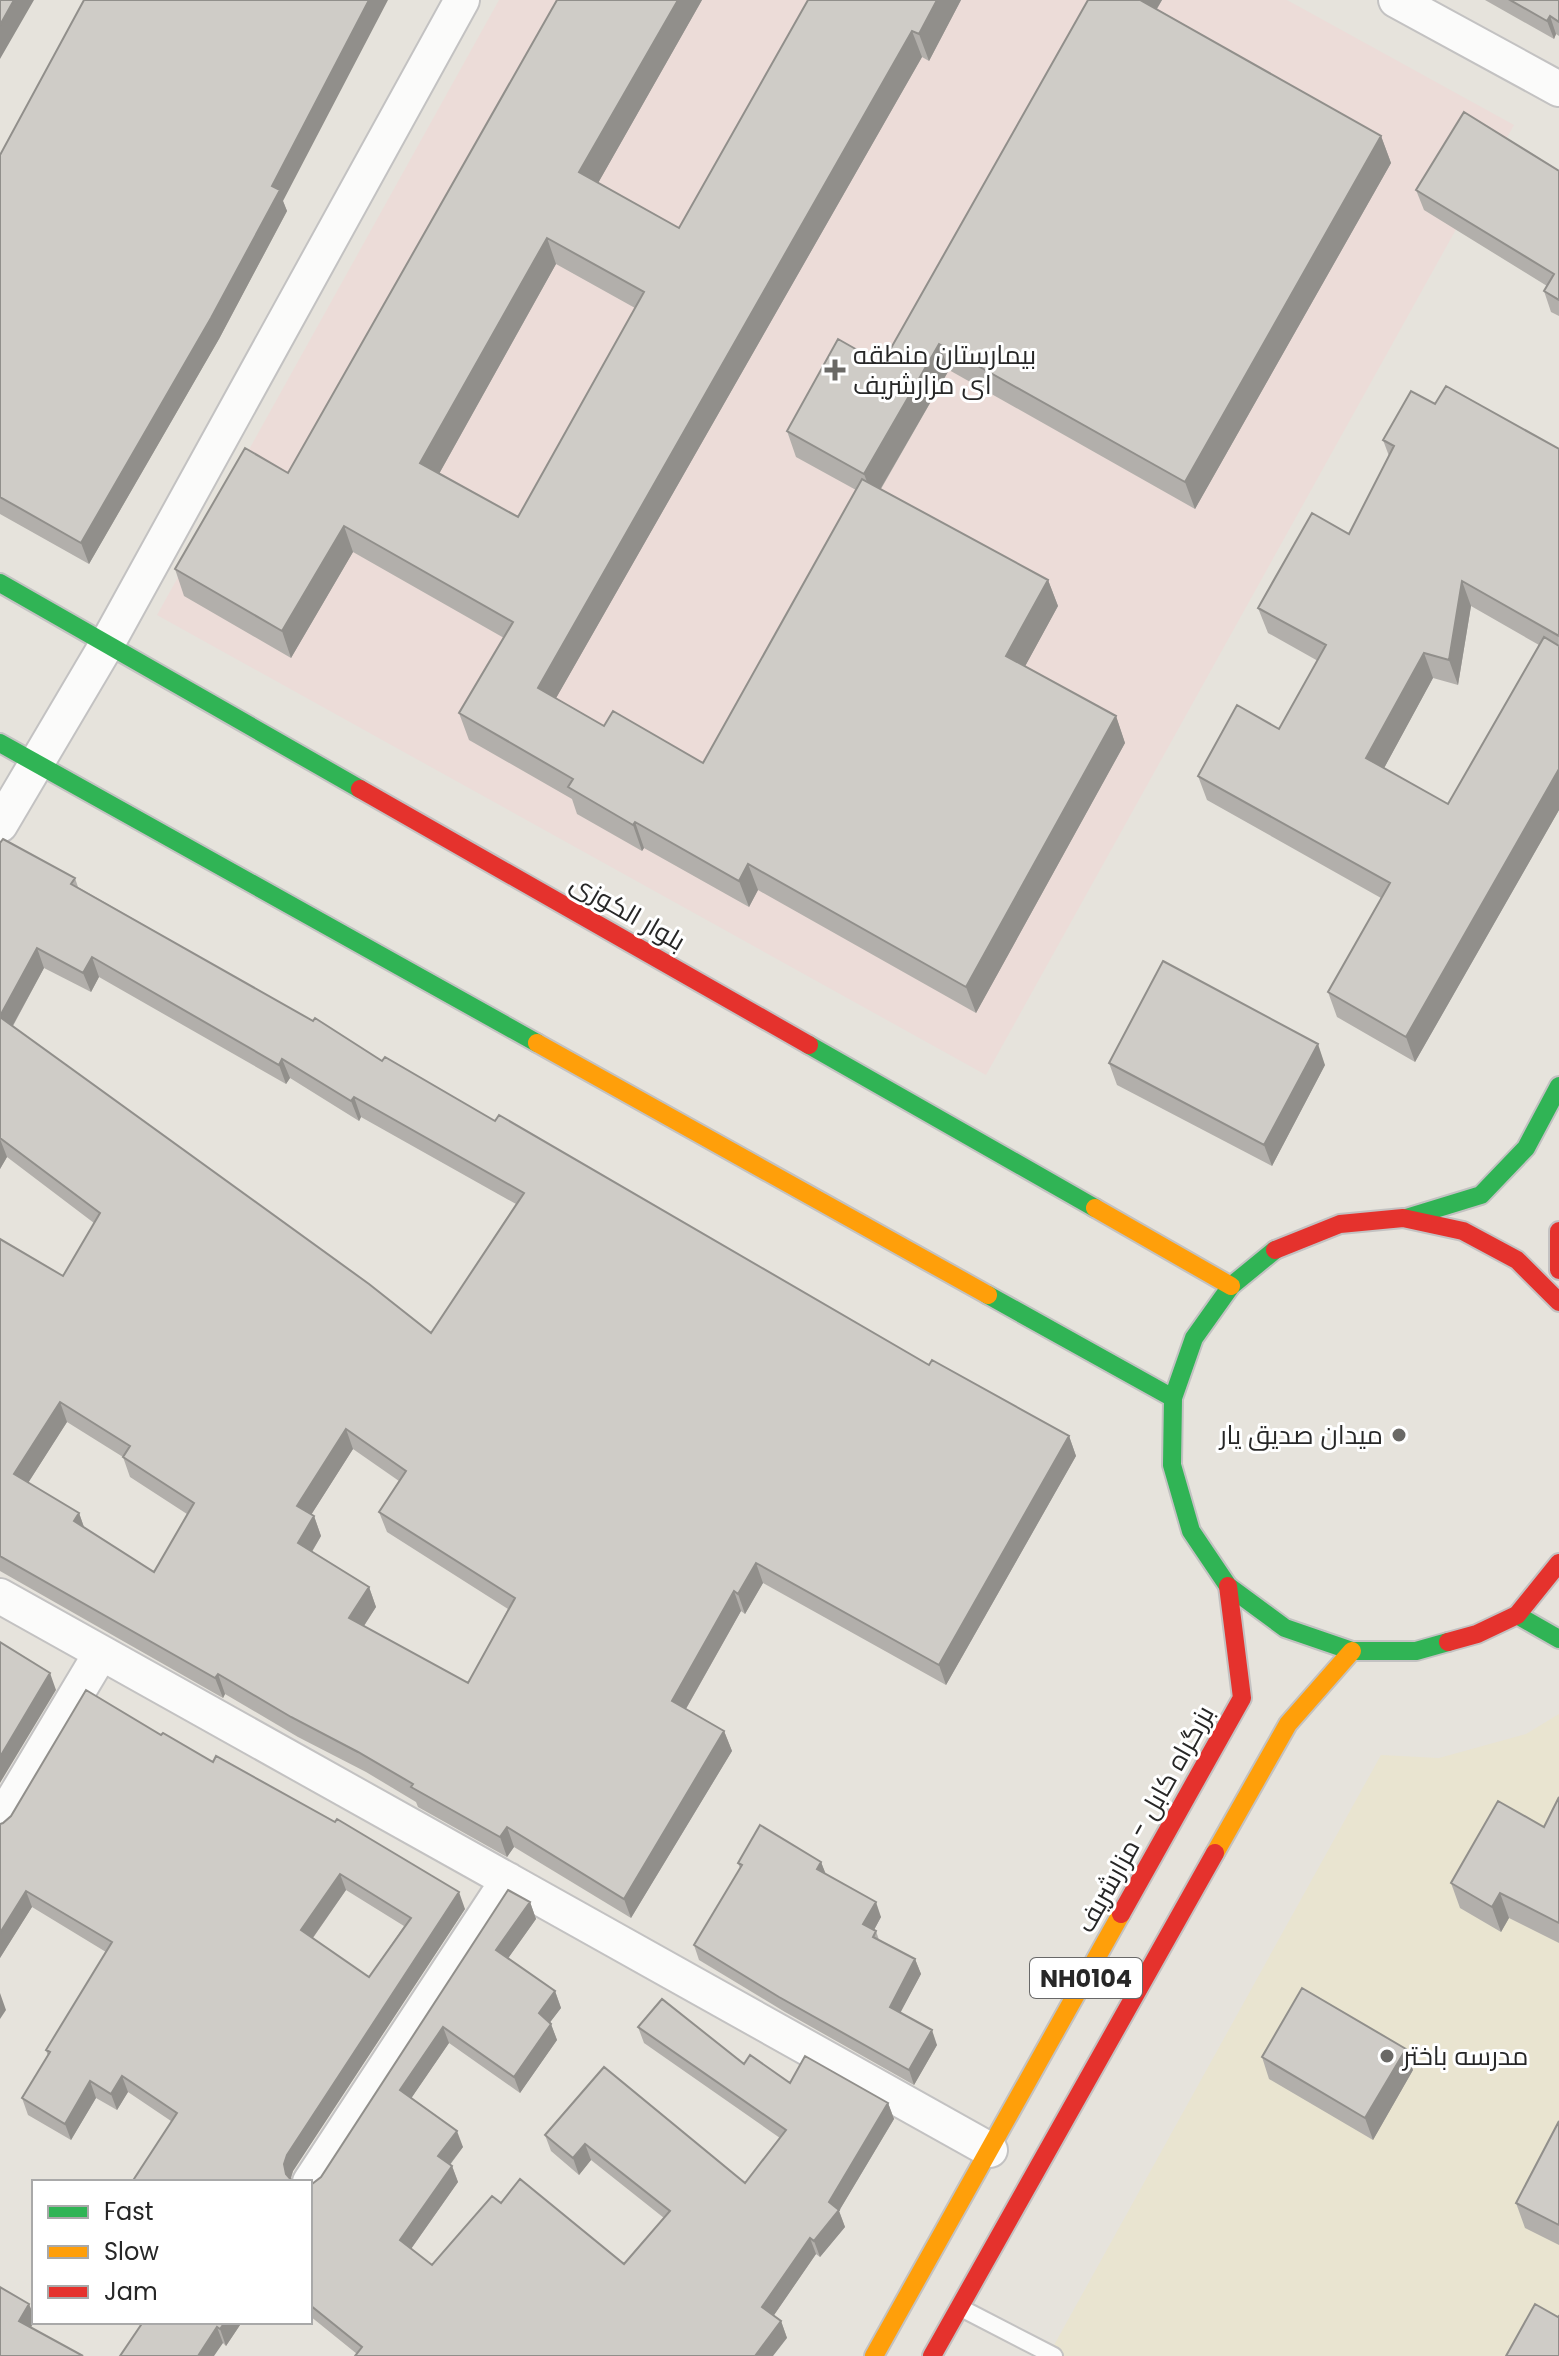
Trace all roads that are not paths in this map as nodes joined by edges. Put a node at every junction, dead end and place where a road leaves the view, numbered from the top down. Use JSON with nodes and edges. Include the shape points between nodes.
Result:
{"nodes":[{"id":1,"x":462,"y":0,"type":"edge"},
{"id":2,"x":1396,"y":0,"type":"edge"},
{"id":3,"x":1559,"y":89,"type":"edge"},
{"id":4,"x":0,"y":583,"type":"edge"},
{"id":5,"x":107,"y":644,"type":"junction"},
{"id":6,"x":0,"y":743,"type":"edge"},
{"id":7,"x":36,"y":762,"type":"junction"},
{"id":8,"x":0,"y":825,"type":"edge"},
{"id":9,"x":1559,"y":1086,"type":"edge"},
{"id":10,"x":1403,"y":1218,"type":"junction"},
{"id":11,"x":1559,"y":1231,"type":"edge"},
{"id":12,"x":1559,"y":1270,"type":"edge"},
{"id":13,"x":1231,"y":1286,"type":"junction"},
{"id":14,"x":1559,"y":1302,"type":"edge"},
{"id":15,"x":1173,"y":1398,"type":"junction"},
{"id":16,"x":1559,"y":1563,"type":"edge"},
{"id":17,"x":1228,"y":1586,"type":"junction"},
{"id":18,"x":0,"y":1596,"type":"edge"},
{"id":19,"x":1517,"y":1615,"type":"junction"},
{"id":20,"x":1559,"y":1639,"type":"edge"},
{"id":21,"x":1352,"y":1651,"type":"junction"},
{"id":22,"x":101,"y":1653,"type":"junction"},
{"id":23,"x":0,"y":1822,"type":"edge"},
{"id":24,"x":508,"y":1880,"type":"junction"},
{"id":25,"x":990,"y":2150,"type":"junction"},
{"id":26,"x":311,"y":2180,"type":"edge"},
{"id":27,"x":959,"y":2307,"type":"junction"},
{"id":28,"x":874,"y":2356,"type":"edge"},
{"id":29,"x":932,"y":2356,"type":"edge"},
{"id":30,"x":1054,"y":2356,"type":"edge"}],
"edges":[{"from":1,"to":5,"type":"street"},
{"from":2,"to":3,"type":"street"},
{"from":4,"to":5,"type":"main road","name":"بلوار الکوزی"},
{"from":5,"to":7,"type":"street"},
{"from":5,"to":13,"type":"main road","name":"بلوار الکوزی"},
{"from":6,"to":7,"type":"main road"},
{"from":7,"to":8,"type":"street"},
{"from":7,"to":15,"type":"main road"},
{"from":9,"to":10,"type":"main road","number":"NH0104","via":[[1526,1148],[1481,1195]]},
{"from":10,"to":13,"type":"main road","number":"NH0104","via":[[1340,1224],[1280,1246]]},
{"from":10,"to":14,"type":"main road","number":"NH0104","via":[[1477,1238],[1517,1260]]},
{"from":11,"to":12,"type":"main road"},
{"from":13,"to":15,"type":"main road","number":"NH0104","via":[[1194,1338]]},
{"from":15,"to":17,"type":"main road","number":"NH0104","via":[[1176,1481],[1191,1531]]},
{"from":16,"to":19,"type":"main road","number":"NH0104"},
{"from":17,"to":21,"type":"main road","number":"NH0104","via":[[1285,1628]]},
{"from":17,"to":25,"type":"main road","name":"بزرگراه کابل - مزارشریف","number":"NH0104","via":[[1242,1698]]},
{"from":18,"to":22,"type":"street"},
{"from":19,"to":20,"type":"main road"},
{"from":19,"to":21,"type":"main road","number":"NH0104","via":[[1477,1634],[1416,1651]]},
{"from":21,"to":27,"type":"main road","number":"NH0104","via":[[1288,1724]]},
{"from":22,"to":23,"type":"street"},
{"from":22,"to":24,"type":"street"},
{"from":24,"to":25,"type":"street"},
{"from":24,"to":26,"type":"street"},
{"from":25,"to":28,"type":"main road","name":"بزرگراه کابل - مزارشریف","number":"NH0104"},
{"from":27,"to":29,"type":"main road","number":"NH0104"},
{"from":27,"to":30,"type":"lane"}]}
